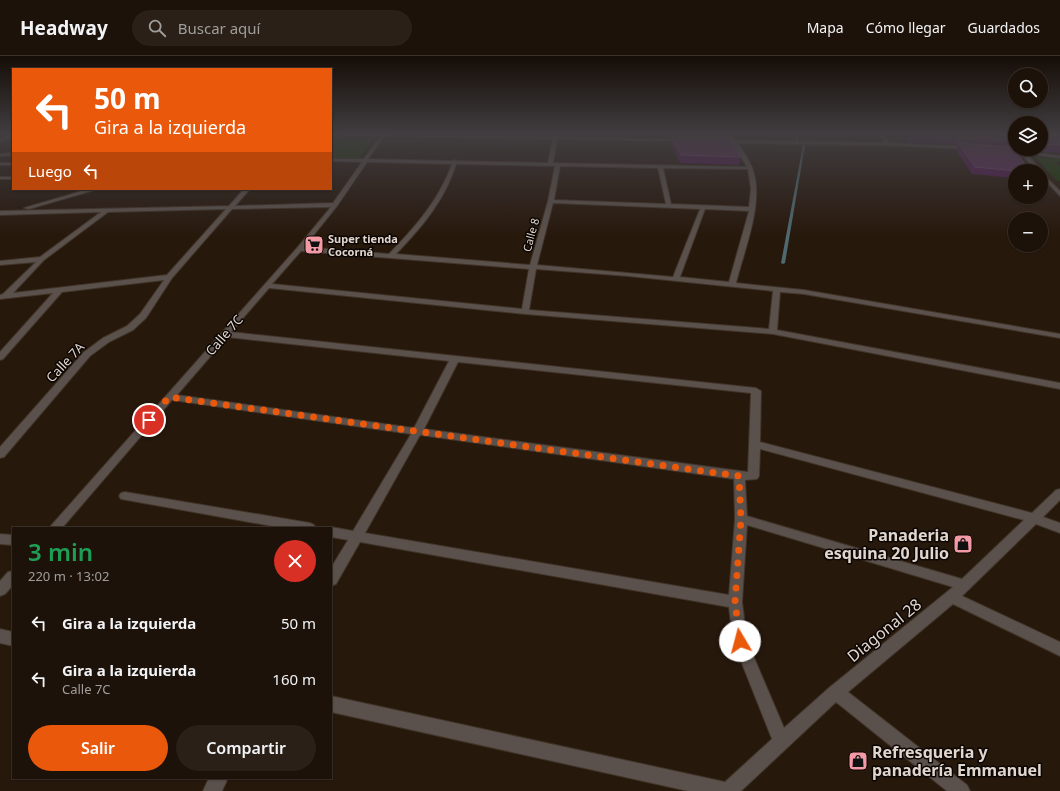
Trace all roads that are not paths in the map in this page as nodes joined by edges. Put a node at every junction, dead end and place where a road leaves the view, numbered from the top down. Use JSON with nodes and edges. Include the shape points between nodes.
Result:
{"nodes":[{"id":1,"x":360,"y":167,"type":"edge"},
{"id":2,"x":453,"y":167,"type":"edge"},
{"id":3,"x":557,"y":167,"type":"edge"},
{"id":4,"x":660,"y":167,"type":"edge"},
{"id":5,"x":719,"y":167,"type":"edge"},
{"id":6,"x":750,"y":168,"type":"joint"},
{"id":7,"x":0,"y":178,"type":"edge"},
{"id":8,"x":12,"y":178,"type":"edge"},
{"id":9,"x":1048,"y":181,"type":"edge"},
{"id":10,"x":91,"y":190,"type":"edge"},
{"id":11,"x":246,"y":190,"type":"edge"},
{"id":12,"x":1060,"y":194,"type":"edge"},
{"id":13,"x":551,"y":201,"type":"junction"},
{"id":14,"x":335,"y":205,"type":"junction"},
{"id":15,"x":669,"y":206,"type":"junction"},
{"id":16,"x":703,"y":207,"type":"junction"},
{"id":17,"x":232,"y":208,"type":"junction"},
{"id":18,"x":752,"y":209,"type":"junction"},
{"id":19,"x":106,"y":211,"type":"junction"},
{"id":20,"x":13,"y":212,"type":"junction"},
{"id":21,"x":0,"y":213,"type":"edge"},
{"id":22,"x":0,"y":216,"type":"edge"},
{"id":23,"x":299,"y":249,"type":"junction"},
{"id":24,"x":392,"y":255,"type":"junction"},
{"id":25,"x":42,"y":259,"type":"junction"},
{"id":26,"x":0,"y":263,"type":"edge"},
{"id":27,"x":533,"y":268,"type":"junction"},
{"id":28,"x":169,"y":277,"type":"junction"},
{"id":29,"x":676,"y":279,"type":"junction"},
{"id":30,"x":732,"y":284,"type":"junction"},
{"id":31,"x":267,"y":286,"type":"junction"},
{"id":32,"x":60,"y":290,"type":"junction"},
{"id":33,"x":777,"y":290,"type":"junction"},
{"id":34,"x":3,"y":296,"type":"edge"},
{"id":35,"x":525,"y":312,"type":"junction"},
{"id":36,"x":773,"y":332,"type":"junction"},
{"id":37,"x":225,"y":334,"type":"junction"},
{"id":38,"x":1060,"y":336,"type":"edge"},
{"id":39,"x":0,"y":357,"type":"edge"},
{"id":40,"x":455,"y":358,"type":"junction"},
{"id":41,"x":1060,"y":386,"type":"edge"},
{"id":42,"x":169,"y":397,"type":"junction"},
{"id":43,"x":417,"y":432,"type":"junction"},
{"id":44,"x":755,"y":444,"type":"junction"},
{"id":45,"x":0,"y":454,"type":"edge"},
{"id":46,"x":739,"y":476,"type":"junction"},
{"id":47,"x":1060,"y":493,"type":"edge"},
{"id":48,"x":125,"y":496,"type":"dead end"},
{"id":49,"x":1033,"y":518,"type":"junction"},
{"id":50,"x":741,"y":519,"type":"junction"},
{"id":51,"x":56,"y":527,"type":"edge"},
{"id":52,"x":304,"y":527,"type":"edge"},
{"id":53,"x":1060,"y":528,"type":"edge"},
{"id":54,"x":332,"y":532,"type":"edge"},
{"id":55,"x":356,"y":536,"type":"junction"},
{"id":56,"x":0,"y":539,"type":"edge"},
{"id":57,"x":12,"y":540,"type":"edge"},
{"id":58,"x":12,"y":577,"type":"edge"},
{"id":59,"x":332,"y":578,"type":"edge"},
{"id":60,"x":965,"y":585,"type":"junction"},
{"id":61,"x":0,"y":590,"type":"edge"},
{"id":62,"x":952,"y":597,"type":"junction"},
{"id":63,"x":735,"y":602,"type":"junction"},
{"id":64,"x":0,"y":636,"type":"edge"},
{"id":65,"x":12,"y":639,"type":"edge"},
{"id":66,"x":1060,"y":649,"type":"edge"},
{"id":67,"x":836,"y":692,"type":"junction"},
{"id":68,"x":332,"y":704,"type":"edge"},
{"id":69,"x":782,"y":743,"type":"junction"},
{"id":70,"x":218,"y":779,"type":"edge"},
{"id":71,"x":212,"y":791,"type":"edge"},
{"id":72,"x":728,"y":791,"type":"edge"},
{"id":73,"x":961,"y":791,"type":"edge"}],
"edges":[{"from":1,"to":14,"type":"street","name":"Calle 7C"},
{"from":2,"to":24,"type":"street","via":[[439,200]]},
{"from":3,"to":13,"type":"street","name":"Calle 8"},
{"from":4,"to":15,"type":"street"},
{"from":5,"to":6,"type":"street"},
{"from":6,"to":18,"type":"street","via":[[754,180]]},
{"from":7,"to":8,"type":"street"},
{"from":9,"to":12,"type":"street"},
{"from":10,"to":20,"type":"street"},
{"from":11,"to":17,"type":"street","name":"Calle 7A"},
{"from":13,"to":15,"type":"street"},
{"from":13,"to":27,"type":"street","name":"Calle 8"},
{"from":14,"to":17,"type":"street"},
{"from":14,"to":23,"type":"street","name":"Calle 7C"},
{"from":15,"to":16,"type":"street"},
{"from":16,"to":18,"type":"street"},
{"from":16,"to":29,"type":"street"},
{"from":17,"to":19,"type":"street"},
{"from":17,"to":28,"type":"street","name":"Calle 7A"},
{"from":18,"to":30,"type":"street"},
{"from":19,"to":20,"type":"street"},
{"from":19,"to":25,"type":"street"},
{"from":20,"to":21,"type":"street"},
{"from":20,"to":22,"type":"street"},
{"from":23,"to":24,"type":"street"},
{"from":23,"to":31,"type":"street","name":"Calle 7C"},
{"from":24,"to":27,"type":"street"},
{"from":25,"to":26,"type":"street"},
{"from":25,"to":34,"type":"street"},
{"from":27,"to":29,"type":"street"},
{"from":27,"to":35,"type":"street","name":"Calle 8"},
{"from":28,"to":32,"type":"street"},
{"from":28,"to":45,"type":"street","name":"Calle 7A","via":[[143,316],[130,328],[106,340],[87,354]]},
{"from":29,"to":30,"type":"street"},
{"from":30,"to":33,"type":"street"},
{"from":31,"to":35,"type":"street"},
{"from":31,"to":37,"type":"street","name":"Calle 7C"},
{"from":32,"to":34,"type":"street"},
{"from":32,"to":39,"type":"street"},
{"from":33,"to":36,"type":"street"},
{"from":33,"to":38,"type":"street","via":[[804,292]]},
{"from":35,"to":36,"type":"street"},
{"from":36,"to":41,"type":"street"},
{"from":37,"to":40,"type":"street"},
{"from":37,"to":42,"type":"street","name":"Calle 7C"},
{"from":40,"to":43,"type":"street"},
{"from":40,"to":44,"type":"street","via":[[756,391]]},
{"from":42,"to":43,"type":"street"},
{"from":42,"to":51,"type":"street","name":"Calle 7C"},
{"from":43,"to":46,"type":"street"},
{"from":43,"to":55,"type":"street"},
{"from":44,"to":46,"type":"street","via":[[753,476]]},
{"from":44,"to":49,"type":"street"},
{"from":46,"to":50,"type":"street"},
{"from":47,"to":49,"type":"street","name":"Diagonal 28"},
{"from":48,"to":52,"type":"street"},
{"from":49,"to":53,"type":"street"},
{"from":49,"to":60,"type":"street","name":"Diagonal 28"},
{"from":50,"to":60,"type":"street"},
{"from":50,"to":63,"type":"street"},
{"from":54,"to":55,"type":"street"},
{"from":55,"to":59,"type":"street"},
{"from":55,"to":63,"type":"street"},
{"from":56,"to":57,"type":"street"},
{"from":58,"to":61,"type":"street"},
{"from":60,"to":62,"type":"street","name":"Diagonal 28"},
{"from":62,"to":66,"type":"street"},
{"from":62,"to":67,"type":"street","name":"Diagonal 28"},
{"from":63,"to":69,"type":"street","via":[[740,641]]},
{"from":64,"to":65,"type":"street"},
{"from":67,"to":69,"type":"street","name":"Diagonal 28"},
{"from":67,"to":73,"type":"street"},
{"from":68,"to":72,"type":"street"},
{"from":69,"to":72,"type":"street","name":"Diagonal 28"},
{"from":70,"to":71,"type":"street"}]}
